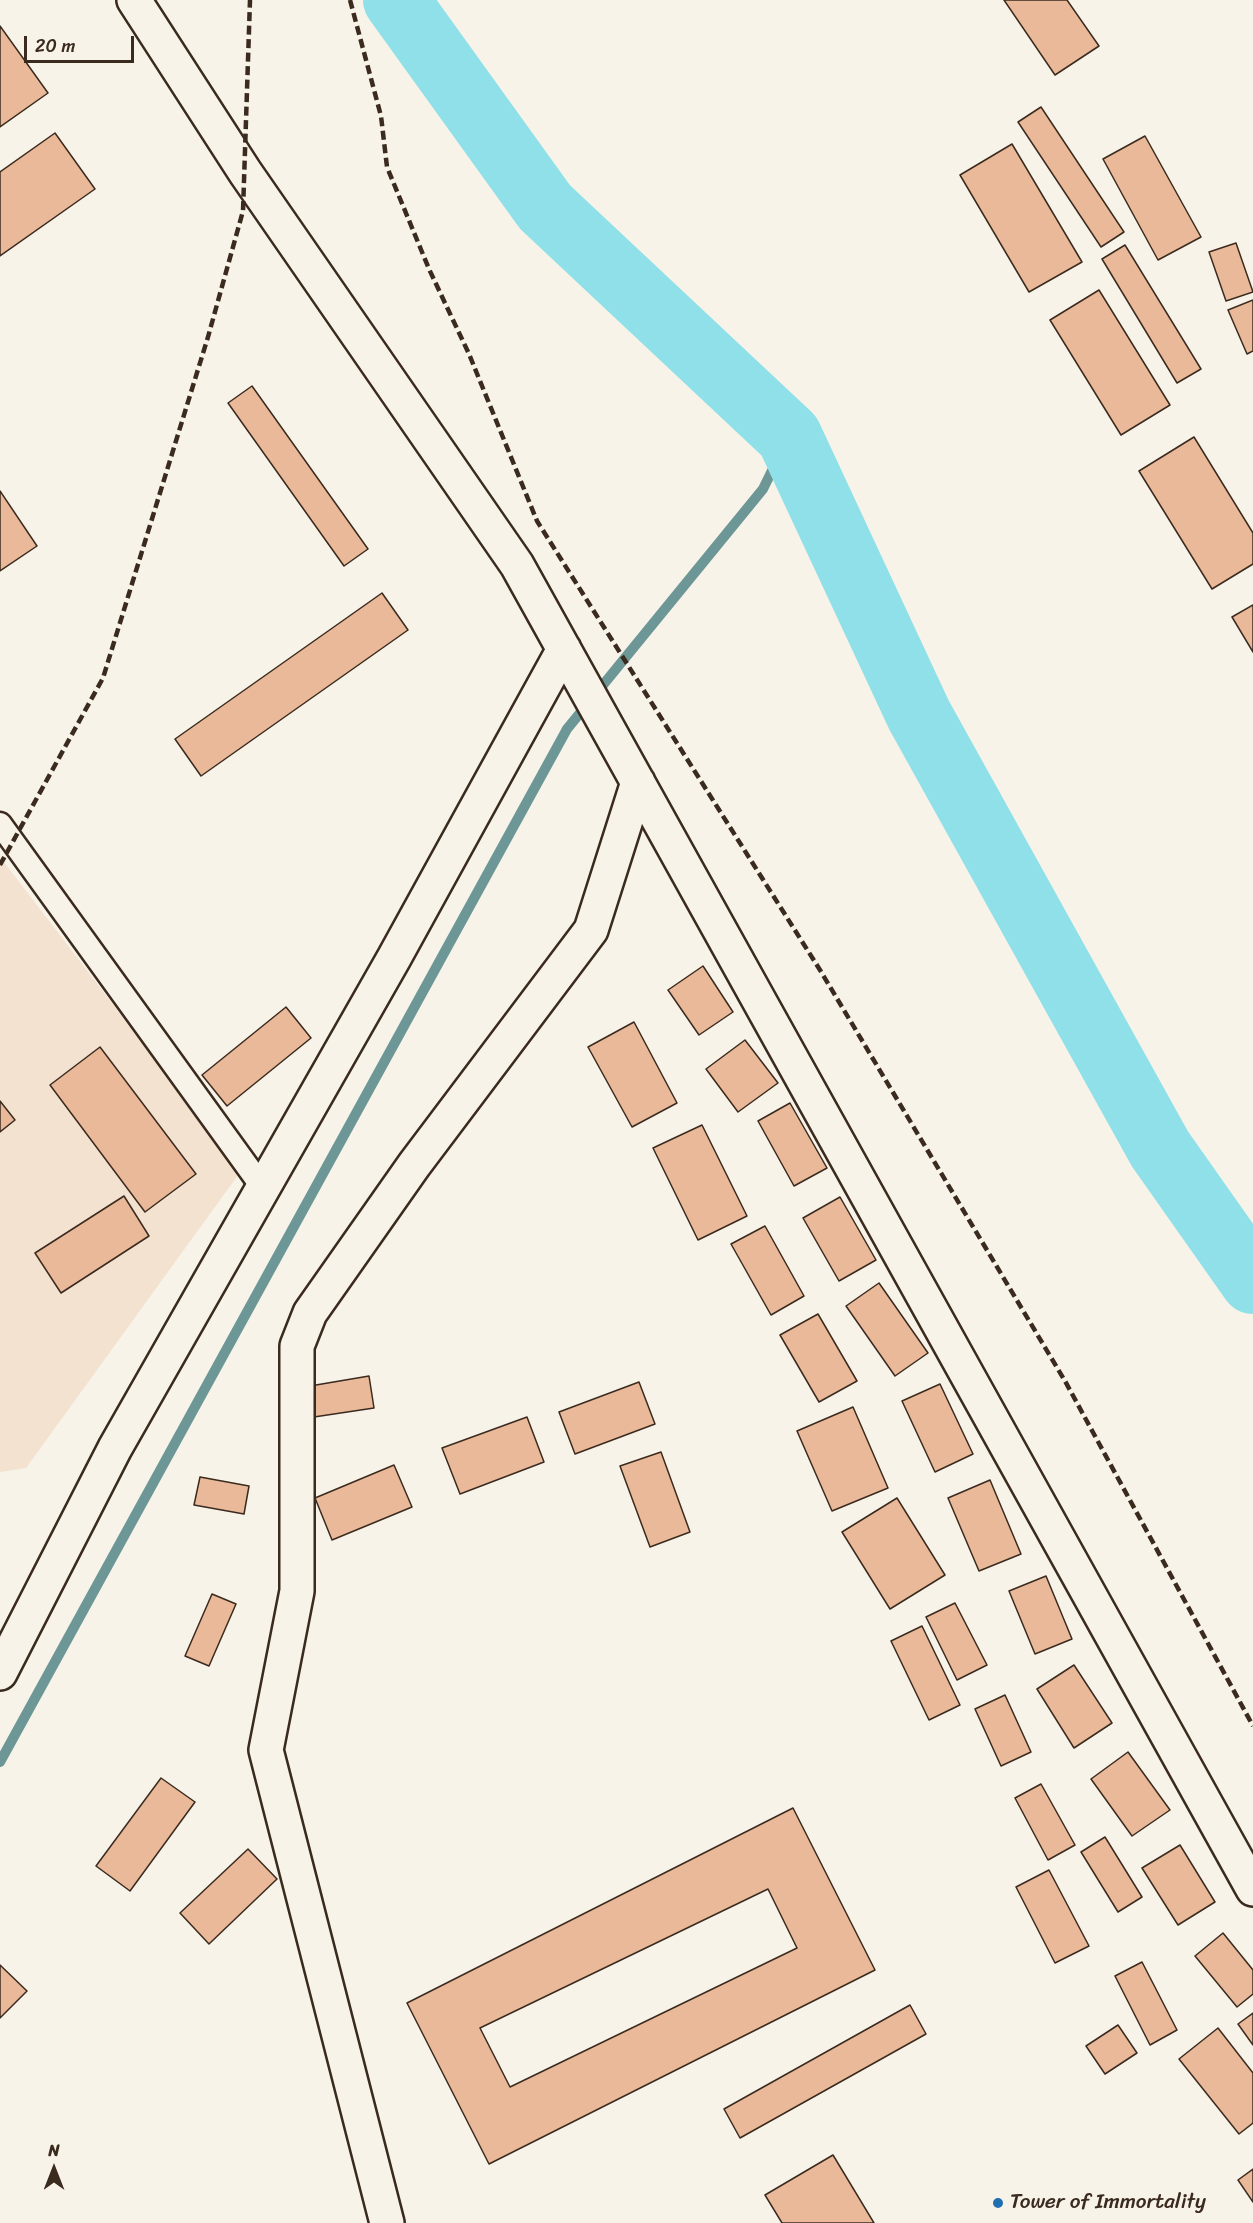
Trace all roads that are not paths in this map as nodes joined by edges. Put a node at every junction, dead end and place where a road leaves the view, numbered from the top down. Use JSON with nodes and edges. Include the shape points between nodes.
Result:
{"nodes":[{"id":1,"x":134,"y":0,"type":"edge"},
{"id":2,"x":572,"y":663,"type":"junction"},
{"id":3,"x":638,"y":782,"type":"junction"},
{"id":4,"x":0,"y":824,"type":"edge"},
{"id":5,"x":263,"y":1188,"type":"junction"},
{"id":6,"x":0,"y":1673,"type":"edge"},
{"id":7,"x":1253,"y":1889,"type":"edge"},
{"id":8,"x":387,"y":2223,"type":"edge"}],
"edges":[{"from":1,"to":2,"type":"street","via":[[245,171],[517,565]]},
{"from":2,"to":3,"type":"street"},
{"from":2,"to":5,"type":"street","via":[[394,958]]},
{"from":3,"to":7,"type":"street"},
{"from":3,"to":8,"type":"street","via":[[591,930],[414,1165],[310,1313],[297,1346],[297,1591],[266,1750]]},
{"from":4,"to":5,"type":"lane"},
{"from":5,"to":6,"type":"street","via":[[115,1448]]}]}
